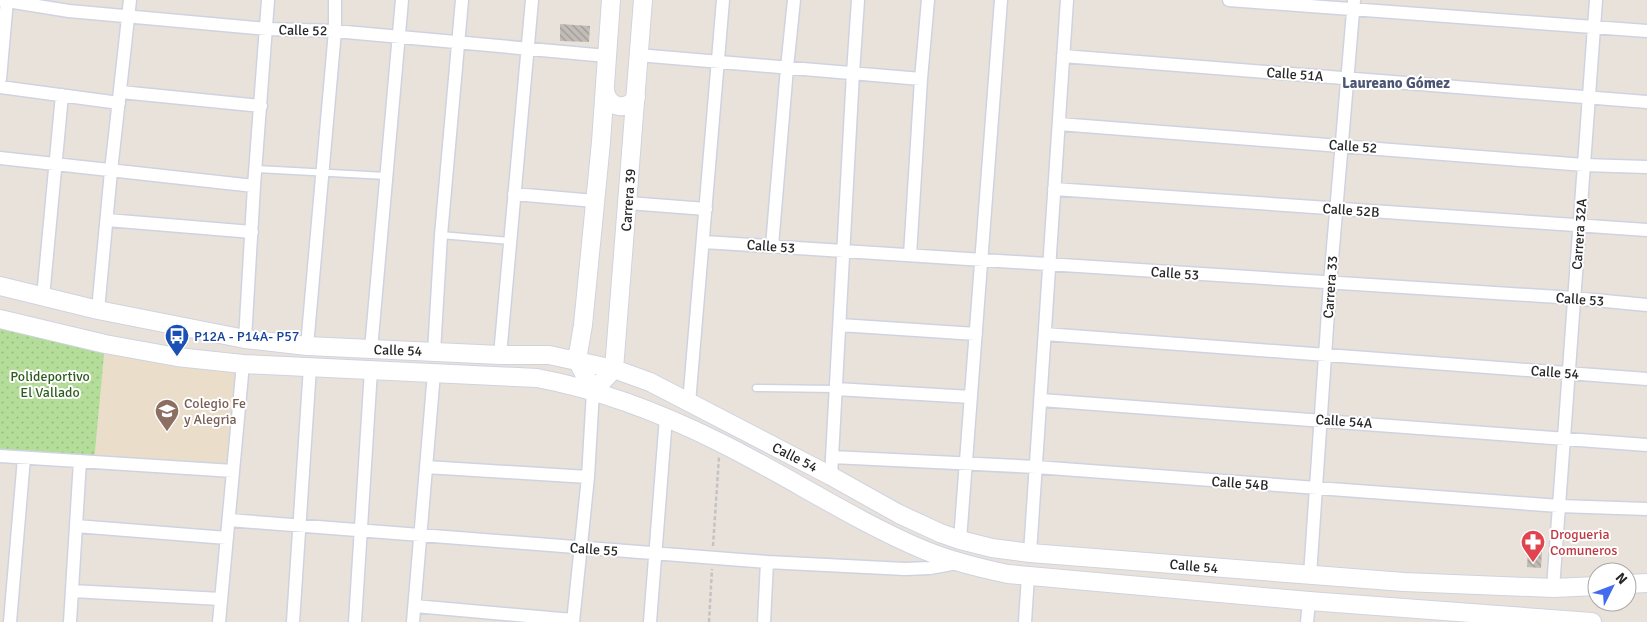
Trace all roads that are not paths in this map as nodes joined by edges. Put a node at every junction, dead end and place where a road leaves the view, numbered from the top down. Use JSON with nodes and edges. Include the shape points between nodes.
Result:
{"nodes":[{"id":1,"x":130,"y":0,"type":"edge"},
{"id":2,"x":268,"y":0,"type":"edge"},
{"id":3,"x":335,"y":0,"type":"edge"},
{"id":4,"x":402,"y":0,"type":"edge"},
{"id":5,"x":462,"y":0,"type":"edge"},
{"id":6,"x":532,"y":0,"type":"edge"},
{"id":7,"x":611,"y":0,"type":"edge"},
{"id":8,"x":643,"y":0,"type":"edge"},
{"id":9,"x":723,"y":0,"type":"edge"},
{"id":10,"x":794,"y":0,"type":"edge"},
{"id":11,"x":858,"y":0,"type":"edge"},
{"id":12,"x":928,"y":0,"type":"edge"},
{"id":13,"x":1001,"y":0,"type":"edge"},
{"id":14,"x":1067,"y":0,"type":"edge"},
{"id":15,"x":1229,"y":0,"type":"edge"},
{"id":16,"x":1596,"y":0,"type":"edge"},
{"id":17,"x":4,"y":1,"type":"edge"},
{"id":18,"x":1354,"y":5,"type":"edge"},
{"id":19,"x":70,"y":6,"type":"edge"},
{"id":20,"x":128,"y":17,"type":"junction"},
{"id":21,"x":1594,"y":28,"type":"junction"},
{"id":22,"x":267,"y":30,"type":"junction"},
{"id":23,"x":334,"y":31,"type":"junction"},
{"id":24,"x":1647,"y":32,"type":"edge"},
{"id":25,"x":398,"y":37,"type":"junction"},
{"id":26,"x":458,"y":42,"type":"junction"},
{"id":27,"x":528,"y":48,"type":"junction"},
{"id":28,"x":638,"y":55,"type":"junction"},
{"id":29,"x":608,"y":56,"type":"junction"},
{"id":30,"x":1063,"y":56,"type":"junction"},
{"id":31,"x":717,"y":62,"type":"junction"},
{"id":32,"x":787,"y":68,"type":"junction"},
{"id":33,"x":852,"y":73,"type":"junction"},
{"id":34,"x":1348,"y":78,"type":"junction"},
{"id":35,"x":0,"y":79,"type":"edge"},
{"id":36,"x":921,"y":79,"type":"junction"},
{"id":37,"x":0,"y":87,"type":"edge"},
{"id":38,"x":605,"y":90,"type":"junction"},
{"id":39,"x":62,"y":95,"type":"junction"},
{"id":40,"x":120,"y":97,"type":"junction"},
{"id":41,"x":636,"y":97,"type":"junction"},
{"id":42,"x":1589,"y":98,"type":"junction"},
{"id":43,"x":1647,"y":102,"type":"edge"},
{"id":44,"x":261,"y":106,"type":"junction"},
{"id":45,"x":1059,"y":124,"type":"junction"},
{"id":46,"x":601,"y":142,"type":"junction"},
{"id":47,"x":631,"y":146,"type":"junction"},
{"id":48,"x":1342,"y":146,"type":"junction"},
{"id":49,"x":0,"y":158,"type":"edge"},
{"id":50,"x":55,"y":164,"type":"junction"},
{"id":51,"x":1584,"y":165,"type":"junction"},
{"id":52,"x":1647,"y":167,"type":"edge"},
{"id":53,"x":257,"y":169,"type":"junction"},
{"id":54,"x":111,"y":171,"type":"junction"},
{"id":55,"x":322,"y":172,"type":"junction"},
{"id":56,"x":386,"y":176,"type":"junction"},
{"id":57,"x":254,"y":186,"type":"junction"},
{"id":58,"x":1054,"y":189,"type":"junction"},
{"id":59,"x":514,"y":194,"type":"junction"},
{"id":60,"x":595,"y":201,"type":"junction"},
{"id":61,"x":628,"y":203,"type":"junction"},
{"id":62,"x":706,"y":209,"type":"junction"},
{"id":63,"x":1337,"y":209,"type":"junction"},
{"id":64,"x":107,"y":220,"type":"junction"},
{"id":65,"x":1579,"y":226,"type":"junction"},
{"id":66,"x":1647,"y":230,"type":"edge"},
{"id":67,"x":252,"y":232,"type":"junction"},
{"id":68,"x":442,"y":235,"type":"junction"},
{"id":69,"x":510,"y":240,"type":"junction"},
{"id":70,"x":704,"y":242,"type":"junction"},
{"id":71,"x":772,"y":246,"type":"junction"},
{"id":72,"x":844,"y":251,"type":"junction"},
{"id":73,"x":910,"y":255,"type":"junction"},
{"id":74,"x":982,"y":260,"type":"junction"},
{"id":75,"x":1050,"y":264,"type":"junction"},
{"id":76,"x":1330,"y":283,"type":"junction"},
{"id":77,"x":0,"y":286,"type":"edge"},
{"id":78,"x":43,"y":296,"type":"junction"},
{"id":79,"x":1574,"y":298,"type":"junction"},
{"id":80,"x":1647,"y":305,"type":"edge"},
{"id":81,"x":98,"y":310,"type":"junction"},
{"id":82,"x":0,"y":319,"type":"edge"},
{"id":83,"x":583,"y":325,"type":"junction"},
{"id":84,"x":840,"y":325,"type":"junction"},
{"id":85,"x":976,"y":334,"type":"junction"},
{"id":86,"x":1045,"y":334,"type":"junction"},
{"id":87,"x":617,"y":337,"type":"junction"},
{"id":88,"x":246,"y":339,"type":"junction"},
{"id":89,"x":307,"y":346,"type":"junction"},
{"id":90,"x":371,"y":350,"type":"junction"},
{"id":91,"x":434,"y":352,"type":"junction"},
{"id":92,"x":500,"y":355,"type":"junction"},
{"id":93,"x":549,"y":355,"type":"junction"},
{"id":94,"x":1326,"y":356,"type":"junction"},
{"id":95,"x":577,"y":360,"type":"junction"},
{"id":96,"x":243,"y":364,"type":"junction"},
{"id":97,"x":310,"y":367,"type":"junction"},
{"id":98,"x":614,"y":368,"type":"junction"},
{"id":99,"x":371,"y":370,"type":"junction"},
{"id":100,"x":434,"y":373,"type":"junction"},
{"id":101,"x":1568,"y":373,"type":"junction"},
{"id":102,"x":1647,"y":379,"type":"edge"},
{"id":103,"x":650,"y":382,"type":"junction"},
{"id":104,"x":756,"y":388,"type":"dead end"},
{"id":105,"x":836,"y":389,"type":"junction"},
{"id":106,"x":593,"y":391,"type":"junction"},
{"id":107,"x":971,"y":397,"type":"junction"},
{"id":108,"x":1040,"y":400,"type":"junction"},
{"id":109,"x":690,"y":403,"type":"junction"},
{"id":110,"x":666,"y":417,"type":"junction"},
{"id":111,"x":1321,"y":420,"type":"junction"},
{"id":112,"x":1564,"y":439,"type":"junction"},
{"id":113,"x":1647,"y":445,"type":"edge"},
{"id":114,"x":0,"y":456,"type":"edge"},
{"id":115,"x":832,"y":457,"type":"junction"},
{"id":116,"x":24,"y":458,"type":"junction"},
{"id":117,"x":80,"y":461,"type":"junction"},
{"id":118,"x":966,"y":462,"type":"junction"},
{"id":119,"x":426,"y":467,"type":"junction"},
{"id":120,"x":1036,"y":467,"type":"junction"},
{"id":121,"x":233,"y":471,"type":"junction"},
{"id":122,"x":831,"y":476,"type":"junction"},
{"id":123,"x":588,"y":477,"type":"junction"},
{"id":124,"x":1316,"y":488,"type":"junction"},
{"id":125,"x":1558,"y":506,"type":"junction"},
{"id":126,"x":1647,"y":509,"type":"edge"},
{"id":127,"x":229,"y":520,"type":"junction"},
{"id":128,"x":76,"y":526,"type":"junction"},
{"id":129,"x":299,"y":526,"type":"junction"},
{"id":130,"x":361,"y":531,"type":"junction"},
{"id":131,"x":420,"y":535,"type":"junction"},
{"id":132,"x":227,"y":538,"type":"junction"},
{"id":133,"x":960,"y":540,"type":"junction"},
{"id":134,"x":581,"y":548,"type":"junction"},
{"id":135,"x":1030,"y":553,"type":"junction"},
{"id":136,"x":656,"y":554,"type":"junction"},
{"id":137,"x":767,"y":562,"type":"junction"},
{"id":138,"x":959,"y":562,"type":"junction"},
{"id":139,"x":1310,"y":575,"type":"junction"},
{"id":140,"x":1028,"y":576,"type":"junction"},
{"id":141,"x":1587,"y":586,"type":"edge"},
{"id":142,"x":1553,"y":588,"type":"junction"},
{"id":143,"x":72,"y":590,"type":"junction"},
{"id":144,"x":221,"y":599,"type":"junction"},
{"id":145,"x":1309,"y":601,"type":"junction"},
{"id":146,"x":415,"y":606,"type":"junction"},
{"id":147,"x":1551,"y":620,"type":"edge"},
{"id":148,"x":573,"y":621,"type":"edge"},
{"id":149,"x":10,"y":622,"type":"edge"},
{"id":150,"x":70,"y":622,"type":"edge"},
{"id":151,"x":219,"y":622,"type":"edge"},
{"id":152,"x":293,"y":622,"type":"edge"},
{"id":153,"x":355,"y":622,"type":"edge"},
{"id":154,"x":413,"y":622,"type":"edge"},
{"id":155,"x":650,"y":622,"type":"edge"},
{"id":156,"x":764,"y":622,"type":"edge"},
{"id":157,"x":1025,"y":622,"type":"edge"},
{"id":158,"x":1307,"y":622,"type":"edge"},
{"id":159,"x":1592,"y":622,"type":"edge"}],
"edges":[{"from":1,"to":20,"type":"street"},
{"from":2,"to":22,"type":"street"},
{"from":3,"to":23,"type":"street"},
{"from":4,"to":25,"type":"street"},
{"from":5,"to":26,"type":"street"},
{"from":6,"to":27,"type":"street"},
{"from":7,"to":29,"type":"main road"},
{"from":8,"to":28,"type":"main road","name":"Carrera 39"},
{"from":9,"to":31,"type":"street"},
{"from":10,"to":32,"type":"street"},
{"from":11,"to":33,"type":"street"},
{"from":12,"to":36,"type":"street"},
{"from":13,"to":74,"type":"street"},
{"from":14,"to":30,"type":"street"},
{"from":15,"to":18,"type":"street"},
{"from":16,"to":21,"type":"street","name":"Carrera 32A"},
{"from":17,"to":19,"type":"street","name":"Calle 52"},
{"from":17,"to":35,"type":"street"},
{"from":18,"to":21,"type":"street"},
{"from":18,"to":34,"type":"street","name":"Carrera 33"},
{"from":19,"to":20,"type":"street","name":"Calle 52"},
{"from":20,"to":22,"type":"street","name":"Calle 52"},
{"from":20,"to":40,"type":"street"},
{"from":21,"to":24,"type":"street"},
{"from":21,"to":42,"type":"street","name":"Carrera 32A"},
{"from":22,"to":23,"type":"street","name":"Calle 52"},
{"from":22,"to":44,"type":"street"},
{"from":23,"to":25,"type":"street","name":"Calle 52"},
{"from":23,"to":55,"type":"street"},
{"from":25,"to":26,"type":"street","name":"Calle 52"},
{"from":25,"to":56,"type":"street"},
{"from":26,"to":27,"type":"street","name":"Calle 52"},
{"from":26,"to":68,"type":"street"},
{"from":27,"to":29,"type":"street","name":"Calle 52"},
{"from":27,"to":59,"type":"street"},
{"from":28,"to":31,"type":"street"},
{"from":28,"to":41,"type":"main road","name":"Carrera 39"},
{"from":29,"to":38,"type":"main road"},
{"from":30,"to":34,"type":"street","name":"Calle 51A"},
{"from":30,"to":45,"type":"street"},
{"from":31,"to":32,"type":"street"},
{"from":31,"to":62,"type":"street"},
{"from":32,"to":33,"type":"street"},
{"from":32,"to":71,"type":"street"},
{"from":33,"to":36,"type":"street"},
{"from":33,"to":72,"type":"street"},
{"from":34,"to":42,"type":"street","name":"Calle 51A"},
{"from":34,"to":48,"type":"street","name":"Carrera 33"},
{"from":36,"to":73,"type":"street"},
{"from":37,"to":39,"type":"street"},
{"from":38,"to":41,"type":"main road","via":[[608,100],[619,107]]},
{"from":38,"to":46,"type":"main road"},
{"from":39,"to":40,"type":"street"},
{"from":39,"to":50,"type":"street"},
{"from":40,"to":44,"type":"street"},
{"from":40,"to":54,"type":"street"},
{"from":41,"to":47,"type":"main road","name":"Carrera 39"},
{"from":42,"to":43,"type":"street","name":"Calle 51A"},
{"from":42,"to":51,"type":"street","name":"Carrera 32A"},
{"from":44,"to":53,"type":"street"},
{"from":45,"to":48,"type":"street","name":"Calle 52"},
{"from":45,"to":58,"type":"street"},
{"from":46,"to":47,"type":"main road","via":[[608,132],[618,130],[629,137]]},
{"from":46,"to":60,"type":"main road"},
{"from":47,"to":61,"type":"main road","name":"Carrera 39"},
{"from":48,"to":51,"type":"street","name":"Calle 52"},
{"from":48,"to":63,"type":"street","name":"Carrera 33"},
{"from":49,"to":50,"type":"street"},
{"from":50,"to":54,"type":"street"},
{"from":50,"to":78,"type":"street"},
{"from":51,"to":52,"type":"street","name":"Calle 52"},
{"from":51,"to":65,"type":"street","name":"Carrera 32A"},
{"from":53,"to":55,"type":"lane"},
{"from":53,"to":57,"type":"street"},
{"from":54,"to":57,"type":"street"},
{"from":54,"to":64,"type":"street"},
{"from":55,"to":56,"type":"lane"},
{"from":55,"to":89,"type":"street"},
{"from":56,"to":90,"type":"street"},
{"from":57,"to":67,"type":"street"},
{"from":58,"to":63,"type":"street","name":"Calle 52B"},
{"from":58,"to":75,"type":"street"},
{"from":59,"to":60,"type":"street"},
{"from":59,"to":69,"type":"street"},
{"from":60,"to":83,"type":"main road"},
{"from":61,"to":62,"type":"street"},
{"from":61,"to":87,"type":"main road","name":"Carrera 39"},
{"from":62,"to":70,"type":"street"},
{"from":63,"to":65,"type":"street","name":"Calle 52B"},
{"from":63,"to":76,"type":"street","name":"Carrera 33"},
{"from":64,"to":67,"type":"street"},
{"from":64,"to":81,"type":"street"},
{"from":65,"to":66,"type":"street","name":"Calle 52B"},
{"from":65,"to":79,"type":"street","name":"Carrera 32A"},
{"from":67,"to":88,"type":"street"},
{"from":68,"to":69,"type":"lane"},
{"from":68,"to":91,"type":"street"},
{"from":69,"to":92,"type":"street"},
{"from":70,"to":71,"type":"street","name":"Calle 53"},
{"from":70,"to":109,"type":"street"},
{"from":71,"to":72,"type":"street","name":"Calle 53"},
{"from":72,"to":73,"type":"street","name":"Calle 53"},
{"from":72,"to":84,"type":"street"},
{"from":73,"to":74,"type":"street","name":"Calle 53"},
{"from":74,"to":75,"type":"street","name":"Calle 53"},
{"from":74,"to":85,"type":"street"},
{"from":75,"to":76,"type":"street","name":"Calle 53"},
{"from":75,"to":86,"type":"street"},
{"from":76,"to":79,"type":"street","name":"Calle 53"},
{"from":76,"to":94,"type":"street","name":"Carrera 33"},
{"from":77,"to":78,"type":"main road","name":"Calle 54"},
{"from":78,"to":81,"type":"main road","name":"Calle 54"},
{"from":79,"to":80,"type":"street","name":"Calle 53"},
{"from":79,"to":101,"type":"street","name":"Carrera 32A"},
{"from":81,"to":88,"type":"main road","name":"Calle 54"},
{"from":82,"to":96,"type":"main road","name":"Calle 54","via":[[105,344],[177,357]]},
{"from":83,"to":93,"type":"main road","via":[[571,347]]},
{"from":83,"to":95,"type":"main road"},
{"from":84,"to":85,"type":"street"},
{"from":84,"to":105,"type":"street"},
{"from":85,"to":107,"type":"street"},
{"from":86,"to":94,"type":"street","name":"Calle 54"},
{"from":86,"to":108,"type":"street"},
{"from":87,"to":98,"type":"main road","name":"Carrera 39"},
{"from":87,"to":103,"type":"main road","via":[[622,360]]},
{"from":88,"to":89,"type":"main road","name":"Calle 54"},
{"from":89,"to":90,"type":"main road","name":"Calle 54"},
{"from":90,"to":91,"type":"main road","name":"Calle 54"},
{"from":91,"to":92,"type":"main road","name":"Calle 54"},
{"from":92,"to":93,"type":"main road","name":"Calle 54"},
{"from":93,"to":95,"type":"main road","name":"Calle 54"},
{"from":94,"to":101,"type":"street","name":"Calle 54"},
{"from":94,"to":111,"type":"street","name":"Carrera 33"},
{"from":95,"to":98,"type":"main road","name":"Calle 54"},
{"from":95,"to":106,"type":"main road"},
{"from":96,"to":97,"type":"main road","name":"Calle 54"},
{"from":96,"to":121,"type":"street"},
{"from":97,"to":99,"type":"main road","name":"Calle 54"},
{"from":97,"to":129,"type":"street"},
{"from":98,"to":103,"type":"main road","name":"Calle 54"},
{"from":98,"to":106,"type":"main road"},
{"from":99,"to":100,"type":"main road","name":"Calle 54"},
{"from":99,"to":130,"type":"street"},
{"from":100,"to":106,"type":"main road","name":"Calle 54","via":[[537,378]]},
{"from":100,"to":119,"type":"street"},
{"from":101,"to":102,"type":"street","name":"Calle 54"},
{"from":101,"to":112,"type":"street","name":"Carrera 32A"},
{"from":103,"to":109,"type":"main road","name":"Calle 54"},
{"from":104,"to":105,"type":"lane"},
{"from":105,"to":107,"type":"street"},
{"from":105,"to":115,"type":"street"},
{"from":106,"to":110,"type":"main road","name":"Calle 54"},
{"from":106,"to":123,"type":"street"},
{"from":107,"to":118,"type":"street"},
{"from":108,"to":111,"type":"street","name":"Calle 54A"},
{"from":108,"to":120,"type":"street"},
{"from":109,"to":122,"type":"main road","name":"Calle 54"},
{"from":110,"to":136,"type":"street"},
{"from":110,"to":138,"type":"main road","name":"Calle 54","via":[[886,532]]},
{"from":111,"to":112,"type":"street","name":"Calle 54A"},
{"from":111,"to":124,"type":"street","name":"Carrera 33"},
{"from":112,"to":113,"type":"street","name":"Calle 54A"},
{"from":112,"to":125,"type":"street","name":"Carrera 32A"},
{"from":114,"to":116,"type":"street"},
{"from":115,"to":118,"type":"street","name":"Calle 54B"},
{"from":115,"to":122,"type":"street"},
{"from":116,"to":117,"type":"street"},
{"from":116,"to":149,"type":"street"},
{"from":117,"to":121,"type":"street"},
{"from":117,"to":128,"type":"street"},
{"from":118,"to":120,"type":"street","name":"Calle 54B"},
{"from":118,"to":133,"type":"street"},
{"from":119,"to":123,"type":"street"},
{"from":119,"to":131,"type":"street"},
{"from":120,"to":124,"type":"street","name":"Calle 54B"},
{"from":120,"to":135,"type":"street"},
{"from":121,"to":127,"type":"street"},
{"from":122,"to":133,"type":"main road","name":"Calle 54","via":[[899,514]]},
{"from":123,"to":134,"type":"street"},
{"from":124,"to":125,"type":"street","name":"Calle 54B"},
{"from":124,"to":139,"type":"street","name":"Carrera 33"},
{"from":125,"to":126,"type":"street","name":"Calle 54B"},
{"from":125,"to":142,"type":"street","name":"Carrera 32A"},
{"from":127,"to":129,"type":"street","name":"Calle 55"},
{"from":127,"to":132,"type":"street"},
{"from":128,"to":132,"type":"street"},
{"from":128,"to":143,"type":"street"},
{"from":129,"to":130,"type":"street","name":"Calle 55"},
{"from":129,"to":152,"type":"street"},
{"from":130,"to":131,"type":"street","name":"Calle 55"},
{"from":130,"to":153,"type":"street"},
{"from":131,"to":134,"type":"street","name":"Calle 55"},
{"from":131,"to":146,"type":"street"},
{"from":132,"to":144,"type":"street"},
{"from":133,"to":135,"type":"main road","name":"Calle 54"},
{"from":134,"to":136,"type":"street","name":"Calle 55"},
{"from":134,"to":148,"type":"street"},
{"from":135,"to":139,"type":"main road","name":"Calle 54"},
{"from":136,"to":137,"type":"street","name":"Calle 55"},
{"from":136,"to":155,"type":"street"},
{"from":137,"to":138,"type":"street","name":"Calle 55","via":[[905,569]]},
{"from":137,"to":156,"type":"street"},
{"from":138,"to":140,"type":"main road","name":"Calle 54"},
{"from":139,"to":142,"type":"main road","name":"Calle 54"},
{"from":140,"to":145,"type":"main road","name":"Calle 54"},
{"from":140,"to":157,"type":"street"},
{"from":141,"to":142,"type":"main road","name":"Calle 54"},
{"from":143,"to":144,"type":"street"},
{"from":143,"to":150,"type":"street"},
{"from":144,"to":151,"type":"street"},
{"from":145,"to":147,"type":"main road","name":"Calle 54"},
{"from":145,"to":158,"type":"street"},
{"from":146,"to":148,"type":"street"},
{"from":146,"to":154,"type":"street"},
{"from":147,"to":159,"type":"main road","name":"Calle 54"}]}
